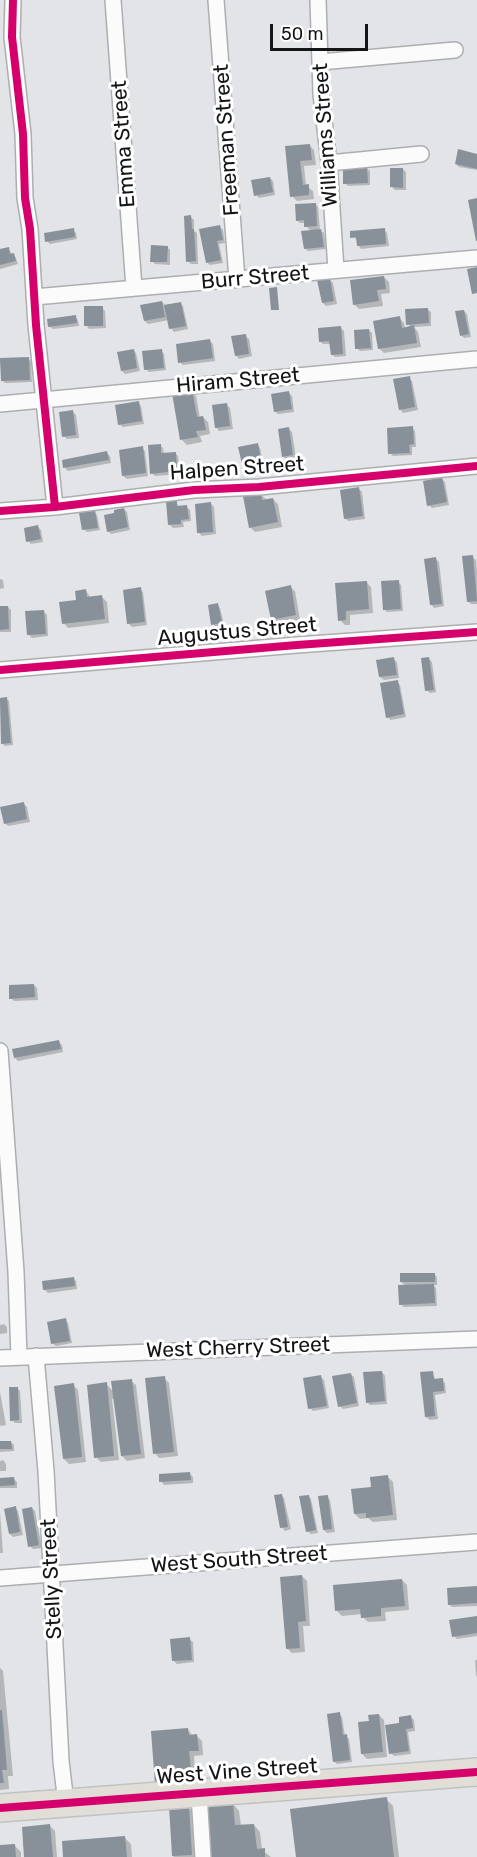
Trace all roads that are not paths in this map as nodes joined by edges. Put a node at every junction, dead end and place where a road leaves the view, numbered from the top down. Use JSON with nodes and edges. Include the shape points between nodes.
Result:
{"nodes":[{"id":1,"x":13,"y":0,"type":"edge"},
{"id":2,"x":113,"y":0,"type":"edge"},
{"id":3,"x":216,"y":0,"type":"edge"},
{"id":4,"x":318,"y":0,"type":"edge"},
{"id":5,"x":455,"y":50,"type":"dead end"},
{"id":6,"x":320,"y":62,"type":"junction"},
{"id":7,"x":421,"y":154,"type":"dead end"},
{"id":8,"x":329,"y":163,"type":"junction"},
{"id":9,"x":477,"y":258,"type":"edge"},
{"id":10,"x":336,"y":270,"type":"junction"},
{"id":11,"x":237,"y":280,"type":"junction"},
{"id":12,"x":134,"y":288,"type":"junction"},
{"id":13,"x":34,"y":297,"type":"junction"},
{"id":14,"x":477,"y":358,"type":"edge"},
{"id":15,"x":44,"y":400,"type":"junction"},
{"id":16,"x":0,"y":404,"type":"edge"},
{"id":17,"x":477,"y":466,"type":"edge"},
{"id":18,"x":55,"y":507,"type":"junction"},
{"id":19,"x":0,"y":511,"type":"edge"},
{"id":20,"x":477,"y":632,"type":"edge"},
{"id":21,"x":0,"y":670,"type":"edge"},
{"id":22,"x":0,"y":1051,"type":"edge"},
{"id":23,"x":477,"y":1339,"type":"edge"},
{"id":24,"x":36,"y":1356,"type":"junction"},
{"id":25,"x":19,"y":1357,"type":"junction"},
{"id":26,"x":0,"y":1358,"type":"edge"},
{"id":27,"x":477,"y":1542,"type":"edge"},
{"id":28,"x":52,"y":1573,"type":"junction"},
{"id":29,"x":0,"y":1578,"type":"edge"},
{"id":30,"x":477,"y":1772,"type":"edge"},
{"id":31,"x":199,"y":1794,"type":"junction"},
{"id":32,"x":66,"y":1803,"type":"junction"},
{"id":33,"x":0,"y":1808,"type":"edge"},
{"id":34,"x":203,"y":1857,"type":"edge"}],
"edges":[{"from":1,"to":13,"type":"street","via":[[12,37]]},
{"from":2,"to":12,"type":"street","name":"Emma Street"},
{"from":3,"to":11,"type":"street","name":"Freeman Street"},
{"from":4,"to":6,"type":"street","name":"Williams Street"},
{"from":5,"to":6,"type":"street"},
{"from":6,"to":8,"type":"street","name":"Williams Street"},
{"from":7,"to":8,"type":"street"},
{"from":8,"to":10,"type":"street","name":"Williams Street"},
{"from":9,"to":10,"type":"street","name":"Burr Street"},
{"from":10,"to":11,"type":"street","name":"Burr Street"},
{"from":11,"to":12,"type":"street","name":"Burr Street"},
{"from":12,"to":13,"type":"street","name":"Burr Street"},
{"from":13,"to":15,"type":"street"},
{"from":14,"to":15,"type":"street","name":"Hiram Street"},
{"from":15,"to":16,"type":"street","name":"Hiram Street"},
{"from":15,"to":18,"type":"street"},
{"from":17,"to":18,"type":"street","name":"Halpen Street","via":[[259,487],[194,489]]},
{"from":18,"to":19,"type":"street","name":"Halpen Street"},
{"from":20,"to":21,"type":"street","name":"Augustus Street"},
{"from":22,"to":25,"type":"street"},
{"from":23,"to":24,"type":"street","name":"West Cherry Street"},
{"from":24,"to":25,"type":"street","name":"West Cherry Street"},
{"from":24,"to":28,"type":"street","name":"Stelly Street"},
{"from":25,"to":26,"type":"street","name":"West Cherry Street"},
{"from":27,"to":28,"type":"street","name":"West South Street"},
{"from":28,"to":29,"type":"street","name":"West South Street"},
{"from":28,"to":32,"type":"street","name":"Stelly Street"},
{"from":30,"to":31,"type":"highway","name":"West Vine Street"},
{"from":31,"to":32,"type":"highway","name":"West Vine Street"},
{"from":31,"to":34,"type":"street"},
{"from":32,"to":33,"type":"highway","name":"West Vine Street"}]}
